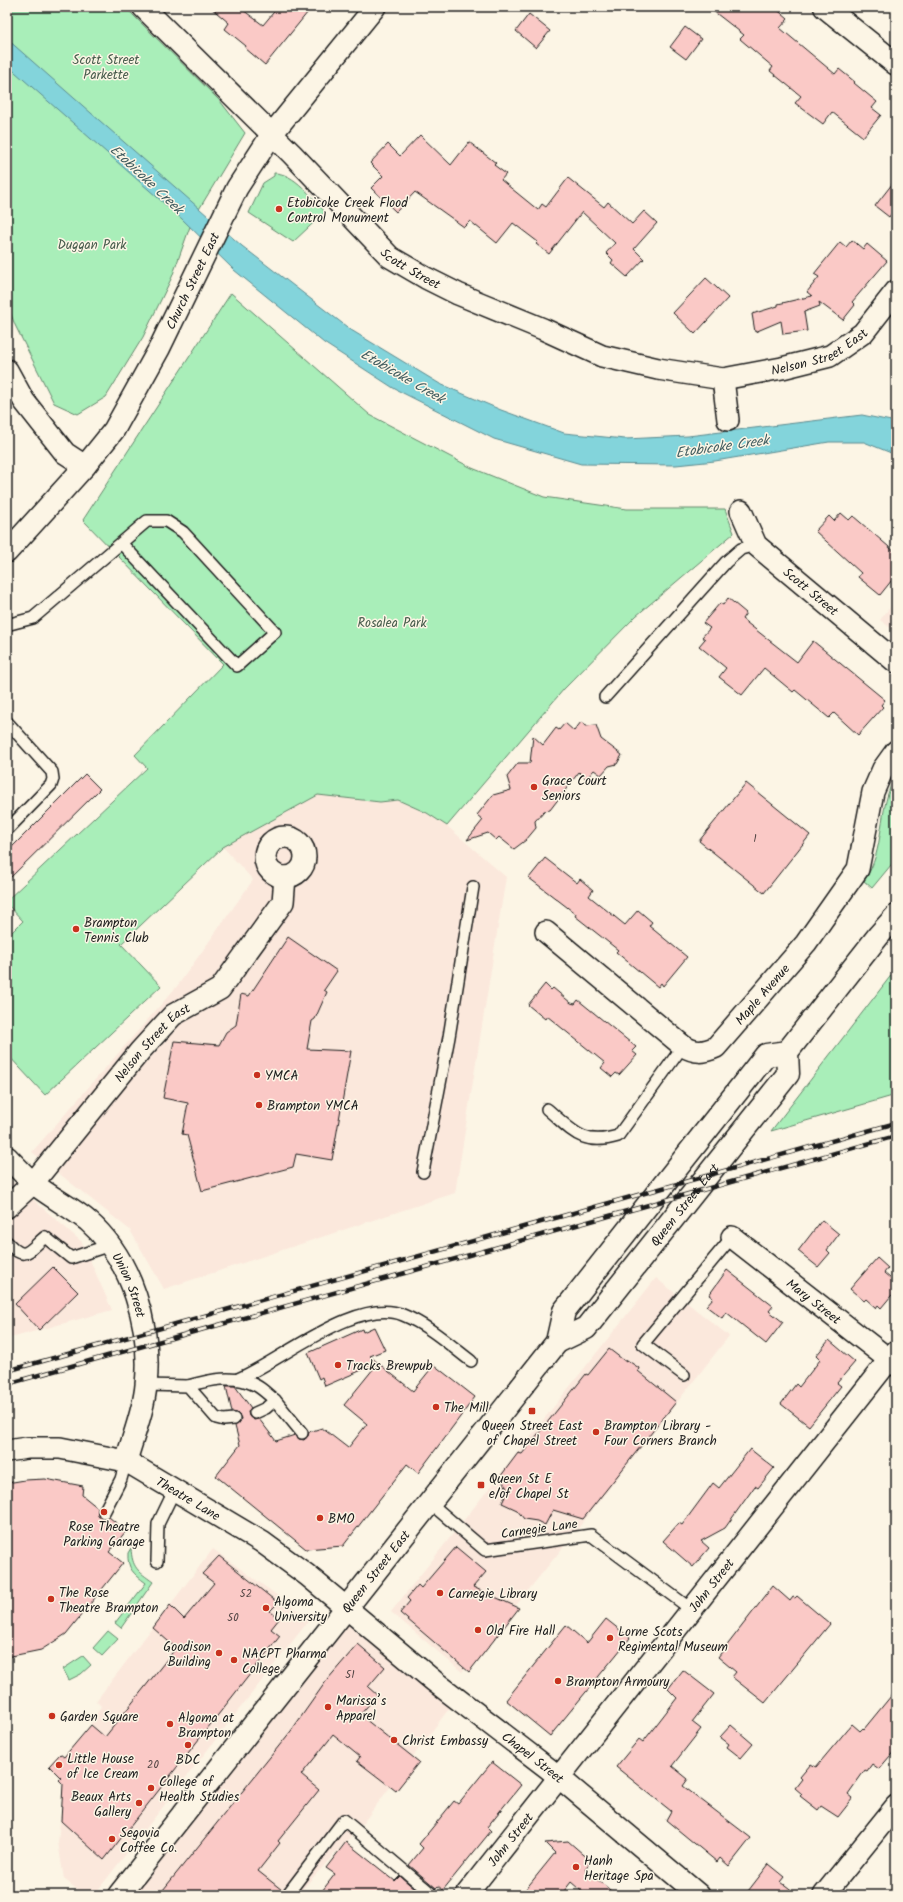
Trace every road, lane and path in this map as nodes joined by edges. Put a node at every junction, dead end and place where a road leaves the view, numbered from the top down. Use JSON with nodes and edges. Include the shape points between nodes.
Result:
{"nodes":[{"id":1,"x":143,"y":7,"type":"edge"},
{"id":2,"x":375,"y":7,"type":"edge"},
{"id":3,"x":825,"y":7,"type":"edge"},
{"id":4,"x":896,"y":64,"type":"edge"},
{"id":5,"x":272,"y":134,"type":"junction"},
{"id":6,"x":896,"y":291,"type":"edge"},
{"id":7,"x":7,"y":370,"type":"edge"},
{"id":8,"x":723,"y":378,"type":"junction"},
{"id":9,"x":728,"y":420,"type":"dead end"},
{"id":10,"x":85,"y":466,"type":"junction"},
{"id":11,"x":741,"y":511,"type":"dead end"},
{"id":12,"x":121,"y":544,"type":"junction"},
{"id":13,"x":756,"y":545,"type":"junction"},
{"id":14,"x":7,"y":552,"type":"edge"},
{"id":15,"x":7,"y":622,"type":"edge"},
{"id":16,"x":896,"y":662,"type":"edge"},
{"id":17,"x":605,"y":697,"type":"dead end"},
{"id":18,"x":7,"y":722,"type":"edge"},
{"id":19,"x":896,"y":751,"type":"edge"},
{"id":20,"x":7,"y":830,"type":"edge"},
{"id":21,"x":285,"y":877,"type":"dead end"},
{"id":22,"x":473,"y":887,"type":"dead end"},
{"id":23,"x":896,"y":916,"type":"edge"},
{"id":24,"x":546,"y":932,"type":"dead end"},
{"id":25,"x":683,"y":1046,"type":"junction"},
{"id":26,"x":786,"y":1052,"type":"junction"},
{"id":27,"x":547,"y":1109,"type":"dead end"},
{"id":28,"x":7,"y":1157,"type":"edge"},
{"id":29,"x":423,"y":1172,"type":"dead end"},
{"id":30,"x":33,"y":1183,"type":"junction"},
{"id":31,"x":7,"y":1207,"type":"edge"},
{"id":32,"x":732,"y":1238,"type":"joint"},
{"id":33,"x":7,"y":1242,"type":"edge"},
{"id":34,"x":110,"y":1245,"type":"junction"},
{"id":35,"x":557,"y":1342,"type":"junction"},
{"id":36,"x":894,"y":1358,"type":"edge"},
{"id":37,"x":471,"y":1361,"type":"dead end"},
{"id":38,"x":684,"y":1376,"type":"dead end"},
{"id":39,"x":238,"y":1379,"type":"junction"},
{"id":40,"x":146,"y":1385,"type":"junction"},
{"id":41,"x":188,"y":1386,"type":"junction"},
{"id":42,"x":275,"y":1400,"type":"junction"},
{"id":43,"x":255,"y":1413,"type":"dead end"},
{"id":44,"x":234,"y":1419,"type":"dead end"},
{"id":45,"x":302,"y":1433,"type":"dead end"},
{"id":46,"x":7,"y":1451,"type":"edge"},
{"id":47,"x":126,"y":1461,"type":"junction"},
{"id":48,"x":175,"y":1490,"type":"junction"},
{"id":49,"x":430,"y":1503,"type":"junction"},
{"id":50,"x":104,"y":1512,"type":"dead end"},
{"id":51,"x":157,"y":1561,"type":"dead end"},
{"id":52,"x":346,"y":1608,"type":"junction"},
{"id":53,"x":692,"y":1610,"type":"junction"},
{"id":54,"x":560,"y":1778,"type":"junction"},
{"id":55,"x":896,"y":1806,"type":"edge"},
{"id":56,"x":119,"y":1895,"type":"edge"},
{"id":57,"x":286,"y":1895,"type":"edge"},
{"id":58,"x":433,"y":1895,"type":"edge"},
{"id":59,"x":466,"y":1895,"type":"edge"},
{"id":60,"x":699,"y":1895,"type":"edge"},
{"id":61,"x":824,"y":1895,"type":"edge"}],
"edges":[{"from":1,"to":5,"type":"street","name":"Scott Street"},
{"from":2,"to":5,"type":"street","name":"Church Street East"},
{"from":3,"to":4,"type":"main road"},
{"from":5,"to":8,"type":"street","name":"Scott Street","via":[[390,257],[426,278],[602,356],[658,369]]},
{"from":5,"to":10,"type":"street","name":"Church Street East","via":[[237,188],[159,349],[114,430]]},
{"from":6,"to":8,"type":"street","name":"Nelson Street East","via":[[863,333],[830,356]]},
{"from":7,"to":10,"type":"street","via":[[24,400],[65,453]]},
{"from":8,"to":9,"type":"street"},
{"from":10,"to":14,"type":"street","name":"Church Street East"},
{"from":11,"to":13,"type":"street","name":"Scott Street"},
{"from":12,"to":12,"type":"lane","via":[[147,521],[166,521],[183,532],[275,632],[237,666]]},
{"from":12,"to":15,"type":"lane","via":[[33,618],[10,624]]},
{"from":13,"to":16,"type":"street","name":"Scott Street"},
{"from":13,"to":17,"type":"lane","via":[[741,549],[726,562]]},
{"from":18,"to":20,"type":"lane","via":[[52,772],[53,779],[51,785]]},
{"from":19,"to":25,"type":"street","name":"Maple Avenue","via":[[883,769],[873,792],[858,869],[806,943],[716,1047],[704,1053]]},
{"from":21,"to":30,"type":"street","name":"Nelson Street East","via":[[283,902],[220,989],[174,1015],[140,1052]]},
{"from":22,"to":29,"type":"lane","via":[[449,1037]]},
{"from":23,"to":26,"type":"main road"},
{"from":24,"to":25,"type":"street","name":"Maple Avenue"},
{"from":25,"to":27,"type":"lane","via":[[618,1136],[605,1140],[582,1138]]},
{"from":26,"to":35,"type":"main road","name":"Queen Street East","via":[[766,1055],[598,1267],[564,1311]]},
{"from":26,"to":35,"type":"main road","name":"Queen Street East","via":[[788,1074],[773,1093],[586,1328]]},
{"from":28,"to":30,"type":"street","name":"Union Street"},
{"from":30,"to":31,"type":"street","name":"Nelson Street East"},
{"from":30,"to":34,"type":"street","name":"Union Street","via":[[88,1221]]},
{"from":32,"to":36,"type":"street","name":"Mary Street"},
{"from":32,"to":38,"type":"lane","via":[[643,1344]]},
{"from":33,"to":34,"type":"lane","via":[[21,1254],[30,1251],[45,1238],[71,1258]]},
{"from":34,"to":40,"type":"street","name":"Union Street","via":[[130,1282],[142,1321],[146,1348]]},
{"from":35,"to":49,"type":"main road","name":"Queen Street East"},
{"from":36,"to":53,"type":"street","name":"John Street"},
{"from":37,"to":39,"type":"lane","via":[[407,1317],[390,1312],[374,1312],[356,1315],[336,1324],[256,1372]]},
{"from":39,"to":41,"type":"lane","via":[[210,1379]]},
{"from":39,"to":42,"type":"lane","via":[[255,1385]]},
{"from":40,"to":41,"type":"lane"},
{"from":40,"to":47,"type":"street","name":"Union Street"},
{"from":41,"to":44,"type":"lane","via":[[216,1418]]},
{"from":42,"to":43,"type":"lane"},
{"from":42,"to":45,"type":"lane"},
{"from":46,"to":47,"type":"street","name":"Theatre Lane","via":[[60,1448]]},
{"from":47,"to":48,"type":"street","name":"Theatre Lane"},
{"from":47,"to":50,"type":"lane","via":[[122,1479]]},
{"from":48,"to":51,"type":"lane","via":[[158,1524]]},
{"from":48,"to":52,"type":"street","name":"Theatre Lane","via":[[262,1542]]},
{"from":49,"to":52,"type":"main road","name":"Queen Street East"},
{"from":49,"to":53,"type":"lane","name":"Carnegie Lane","via":[[485,1550],[591,1535]]},
{"from":52,"to":54,"type":"street","name":"Chapel Street","via":[[434,1681]]},
{"from":52,"to":56,"type":"main road","name":"Queen Street East"},
{"from":53,"to":54,"type":"street","name":"John Street"},
{"from":54,"to":59,"type":"street","name":"John Street"},
{"from":54,"to":60,"type":"street","name":"Chapel Street"},
{"from":55,"to":61,"type":"street"},
{"from":57,"to":58,"type":"lane","via":[[344,1820]]}]}
